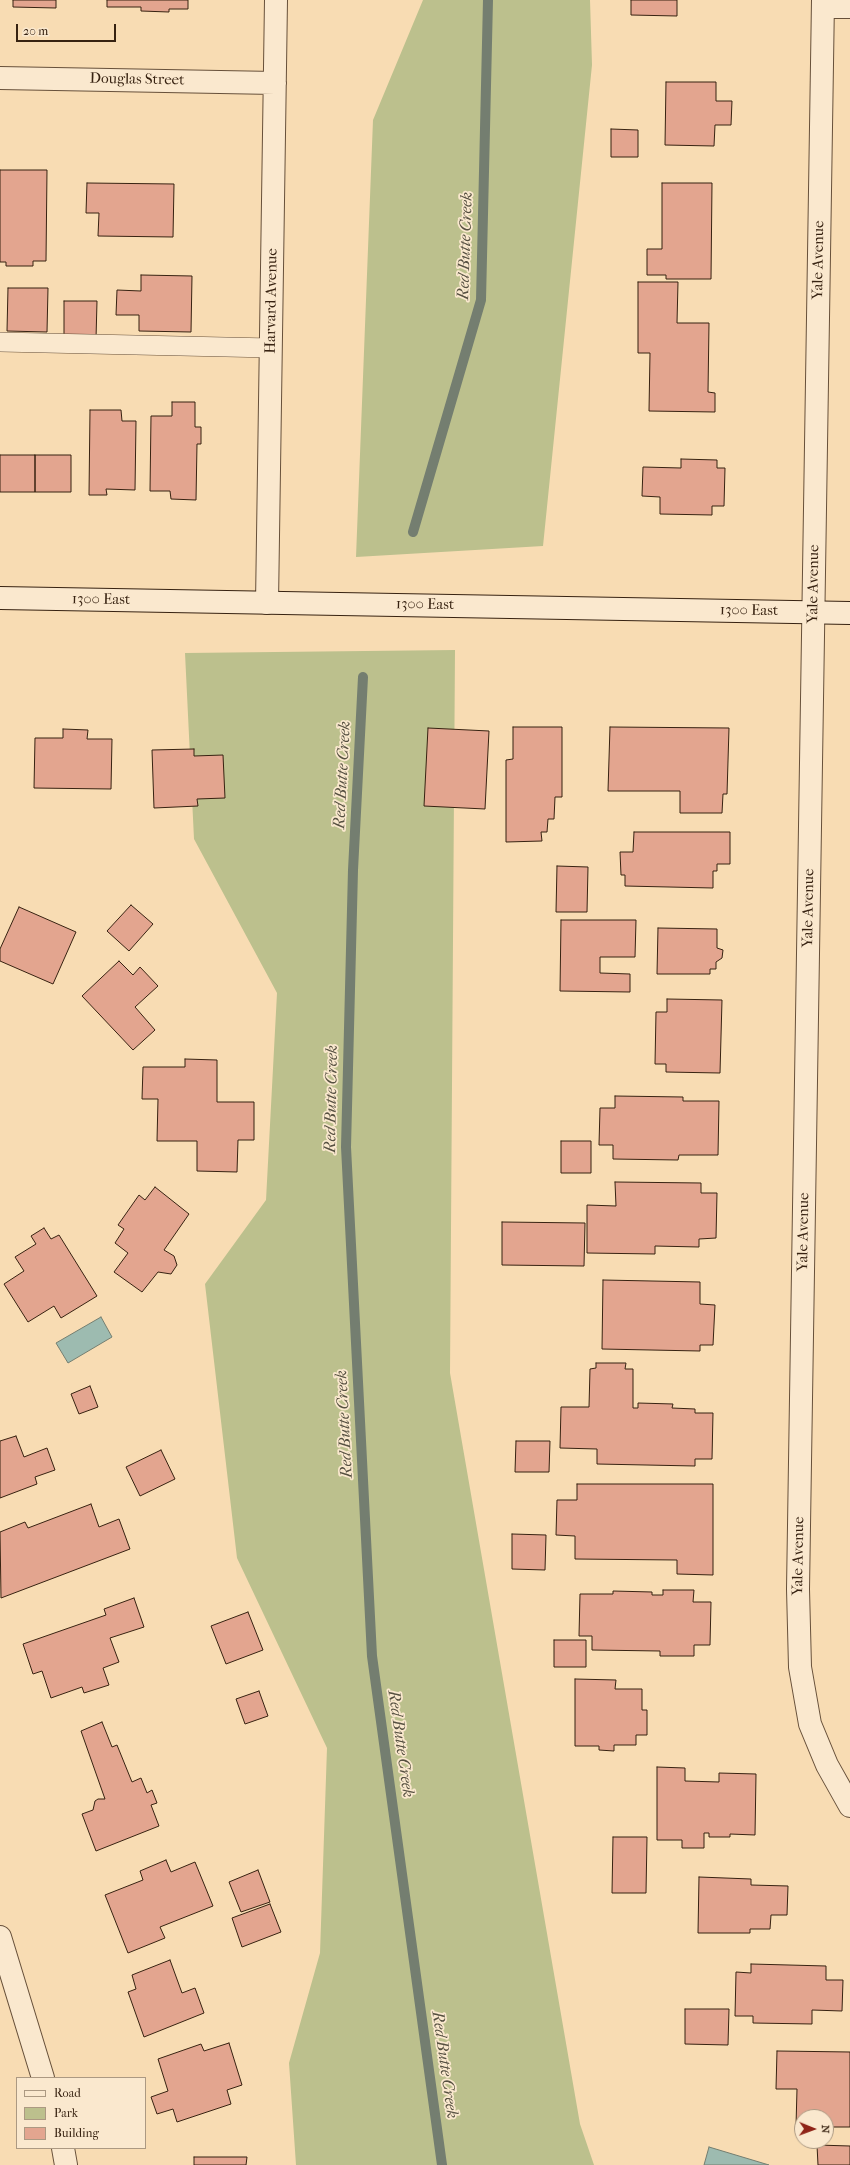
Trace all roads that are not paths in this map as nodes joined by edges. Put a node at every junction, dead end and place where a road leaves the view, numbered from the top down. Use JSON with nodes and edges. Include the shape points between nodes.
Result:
{"nodes":[{"id":1,"x":276,"y":0,"type":"edge"},
{"id":2,"x":823,"y":3,"type":"edge"},
{"id":3,"x":850,"y":7,"type":"edge"},
{"id":4,"x":0,"y":78,"type":"edge"},
{"id":5,"x":275,"y":83,"type":"junction"},
{"id":6,"x":0,"y":342,"type":"edge"},
{"id":7,"x":271,"y":348,"type":"junction"},
{"id":8,"x":0,"y":598,"type":"edge"},
{"id":9,"x":267,"y":603,"type":"junction"},
{"id":10,"x":813,"y":612,"type":"junction"},
{"id":11,"x":850,"y":613,"type":"edge"},
{"id":12,"x":850,"y":1806,"type":"edge"},
{"id":13,"x":0,"y":1937,"type":"edge"},
{"id":14,"x":43,"y":2077,"type":"edge"},
{"id":15,"x":63,"y":2149,"type":"edge"},
{"id":16,"x":66,"y":2165,"type":"edge"}],
"edges":[{"from":1,"to":5,"type":"street","name":"Harvard Avenue"},
{"from":2,"to":3,"type":"street"},
{"from":2,"to":10,"type":"street","name":"Yale Avenue"},
{"from":4,"to":5,"type":"street","name":"Douglas Street"},
{"from":5,"to":7,"type":"street","name":"Harvard Avenue"},
{"from":6,"to":7,"type":"lane"},
{"from":7,"to":9,"type":"street","name":"Harvard Avenue"},
{"from":8,"to":9,"type":"street","name":"1300 East"},
{"from":9,"to":10,"type":"street","name":"1300 East"},
{"from":10,"to":11,"type":"street","name":"1300 East"},
{"from":10,"to":12,"type":"street","name":"Yale Avenue","via":[[798,1589],[800,1667],[810,1724],[827,1765]]},
{"from":13,"to":14,"type":"street"},
{"from":15,"to":16,"type":"street"}]}
